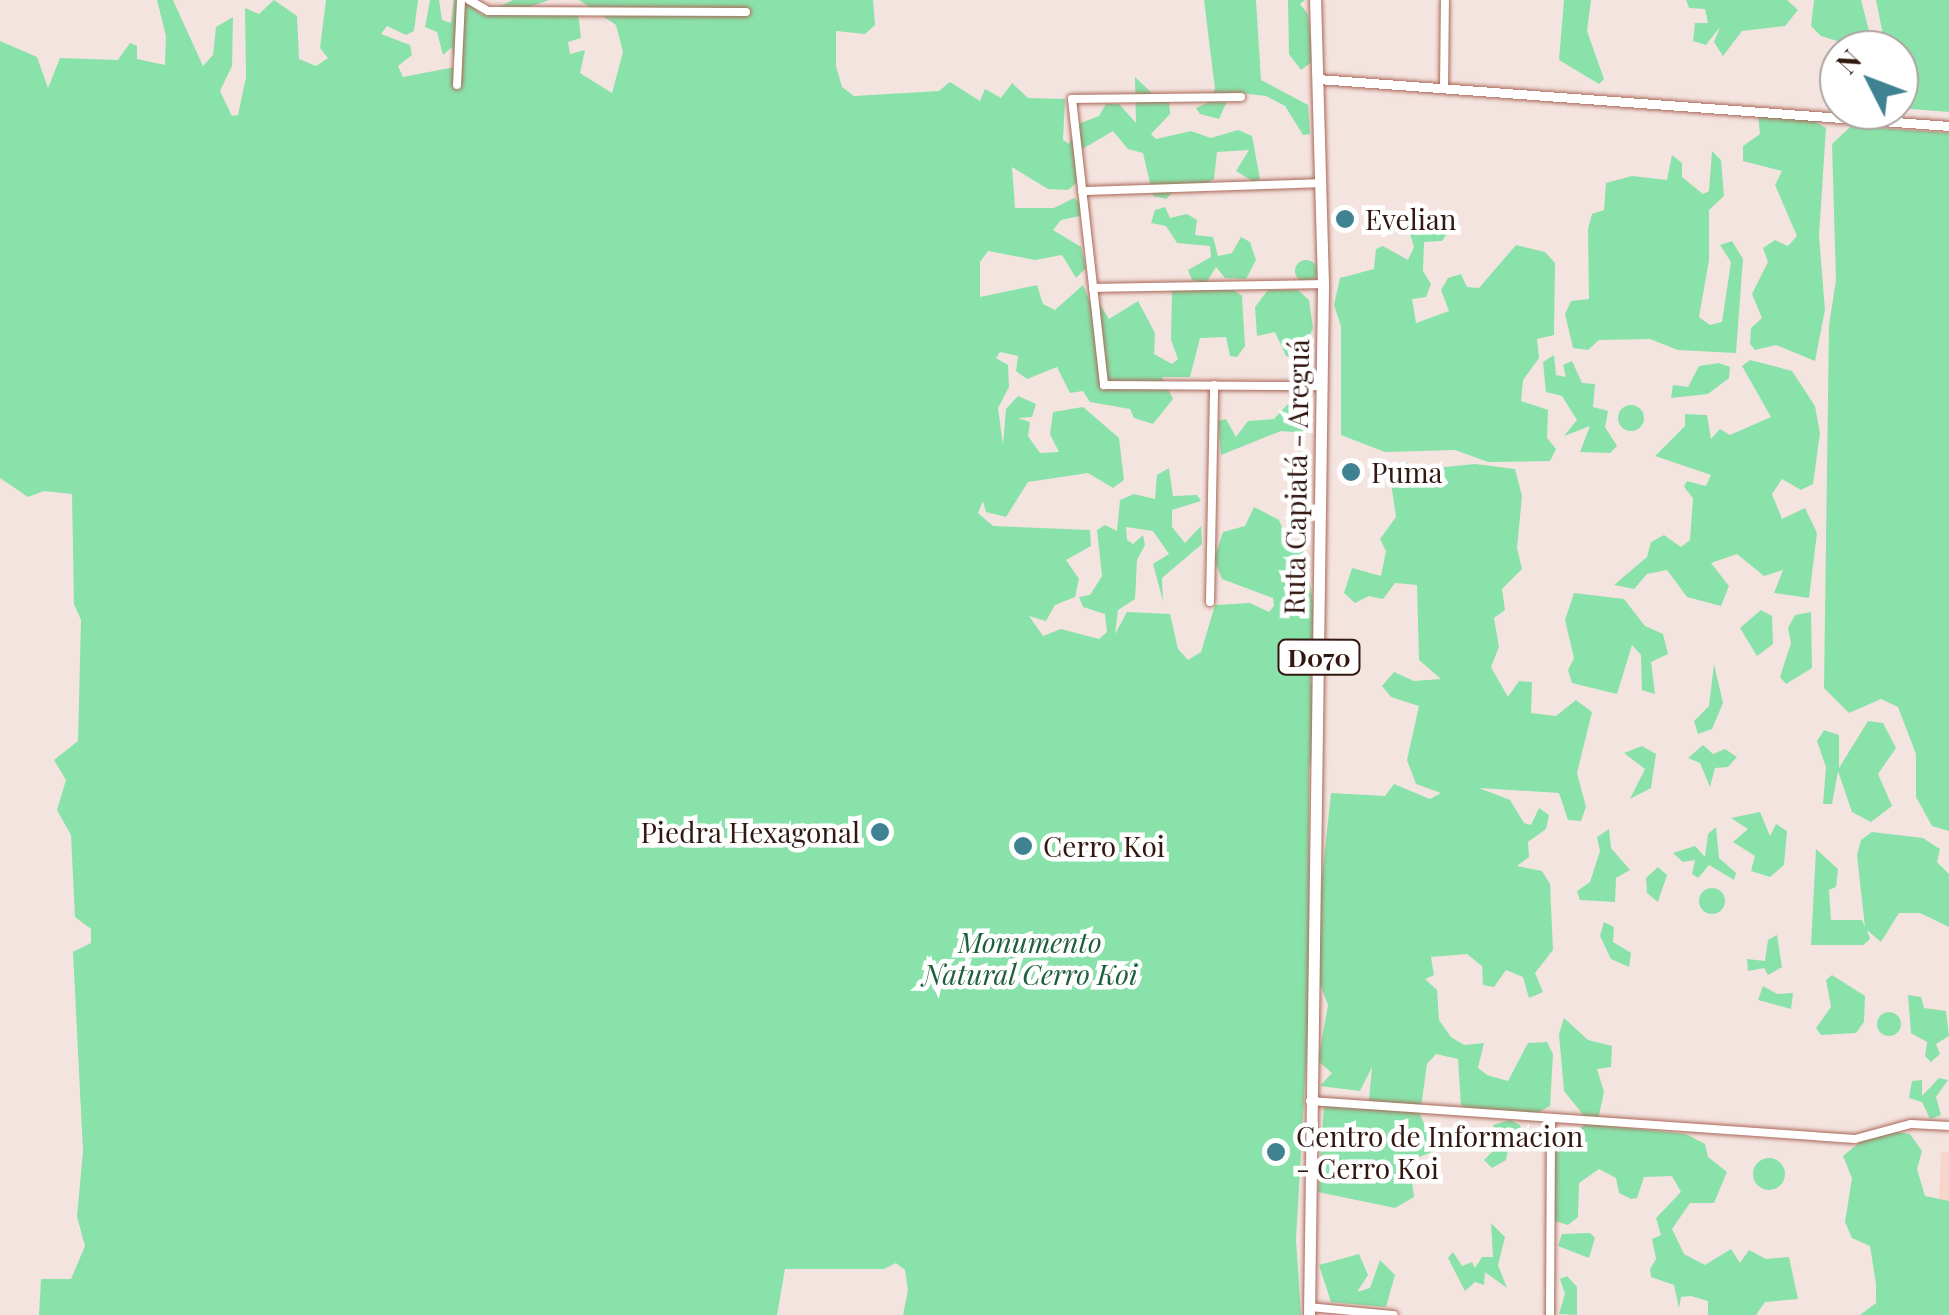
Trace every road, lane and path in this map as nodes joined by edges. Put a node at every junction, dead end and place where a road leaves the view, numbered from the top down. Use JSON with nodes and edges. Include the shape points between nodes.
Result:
{"nodes":[{"id":1,"x":461,"y":0,"type":"edge"},
{"id":2,"x":468,"y":0,"type":"edge"},
{"id":3,"x":1314,"y":0,"type":"edge"},
{"id":4,"x":1445,"y":0,"type":"edge"},
{"id":5,"x":746,"y":12,"type":"dead end"},
{"id":6,"x":1318,"y":80,"type":"junction"},
{"id":7,"x":458,"y":85,"type":"dead end"},
{"id":8,"x":1444,"y":89,"type":"junction"},
{"id":9,"x":1241,"y":97,"type":"dead end"},
{"id":10,"x":1949,"y":126,"type":"edge"},
{"id":11,"x":1321,"y":183,"type":"junction"},
{"id":12,"x":1082,"y":191,"type":"junction"},
{"id":13,"x":1324,"y":284,"type":"junction"},
{"id":14,"x":1094,"y":288,"type":"junction"},
{"id":15,"x":1214,"y":385,"type":"junction"},
{"id":16,"x":1322,"y":386,"type":"junction"},
{"id":17,"x":1210,"y":602,"type":"dead end"},
{"id":18,"x":1310,"y":1101,"type":"junction"},
{"id":19,"x":1551,"y":1118,"type":"junction"},
{"id":20,"x":1949,"y":1126,"type":"edge"},
{"id":21,"x":1309,"y":1311,"type":"edge"},
{"id":22,"x":1394,"y":1315,"type":"edge"},
{"id":23,"x":1550,"y":1315,"type":"edge"}],
"edges":[{"from":1,"to":7,"type":"street"},
{"from":2,"to":5,"type":"street","via":[[488,11]]},
{"from":3,"to":6,"type":"main road","name":"Ruta Capiatá - Areguá","number":"D070"},
{"from":4,"to":8,"type":"street"},
{"from":6,"to":8,"type":"street"},
{"from":6,"to":11,"type":"main road","name":"Ruta Capiatá - Areguá","number":"D070"},
{"from":8,"to":10,"type":"street"},
{"from":9,"to":12,"type":"street","via":[[1072,99]]},
{"from":11,"to":12,"type":"street"},
{"from":11,"to":13,"type":"main road","name":"Ruta Capiatá - Areguá","number":"D070"},
{"from":12,"to":14,"type":"street"},
{"from":13,"to":14,"type":"street"},
{"from":13,"to":16,"type":"main road","name":"Ruta Capiatá - Areguá","number":"D070"},
{"from":14,"to":15,"type":"street","via":[[1104,385]]},
{"from":15,"to":16,"type":"street"},
{"from":15,"to":17,"type":"street"},
{"from":16,"to":18,"type":"main road","name":"Ruta Capiatá - Areguá","number":"D070"},
{"from":18,"to":19,"type":"street"},
{"from":18,"to":21,"type":"main road","name":"Ruta Capiatá - Areguá","number":"D070"},
{"from":19,"to":20,"type":"street","via":[[1855,1139],[1899,1126]]},
{"from":19,"to":23,"type":"street"},
{"from":21,"to":22,"type":"street"}]}
